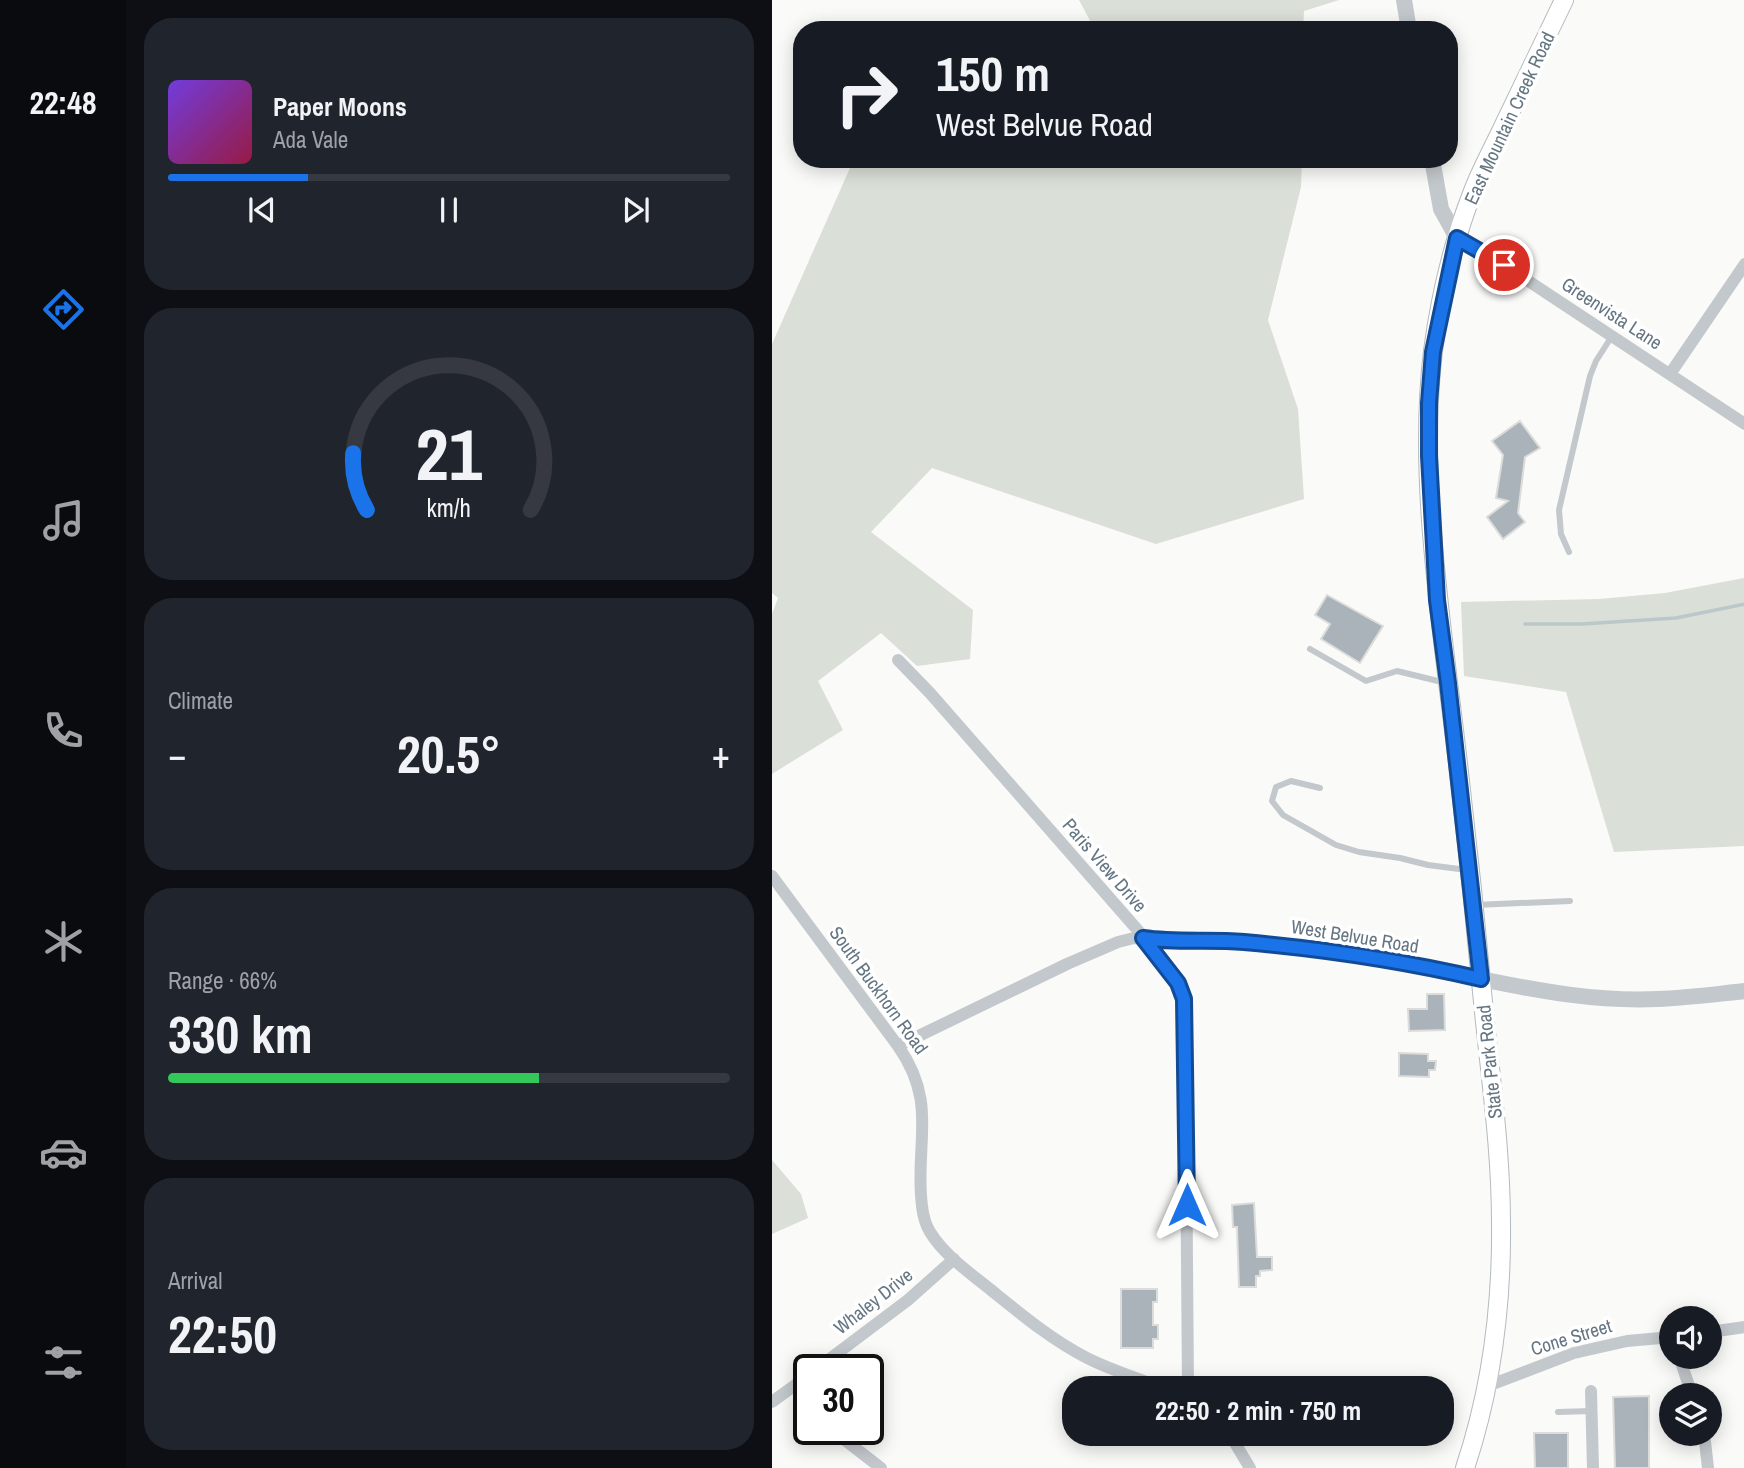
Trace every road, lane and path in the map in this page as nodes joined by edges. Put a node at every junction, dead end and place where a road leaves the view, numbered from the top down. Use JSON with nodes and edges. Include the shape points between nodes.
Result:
{"nodes":[{"id":1,"x":1404,"y":0,"type":"edge"},
{"id":2,"x":1564,"y":0,"type":"edge"},
{"id":3,"x":1408,"y":21,"type":"edge"},
{"id":4,"x":1434,"y":168,"type":"edge"},
{"id":5,"x":1457,"y":238,"type":"junction"},
{"id":6,"x":1744,"y":264,"type":"edge"},
{"id":7,"x":1613,"y":336,"type":"junction"},
{"id":8,"x":1670,"y":374,"type":"junction"},
{"id":9,"x":1744,"y":424,"type":"edge"},
{"id":10,"x":1569,"y":552,"type":"dead end"},
{"id":11,"x":1310,"y":649,"type":"dead end"},
{"id":12,"x":898,"y":660,"type":"dead end"},
{"id":13,"x":1448,"y":683,"type":"junction"},
{"id":14,"x":1320,"y":788,"type":"dead end"},
{"id":15,"x":1469,"y":870,"type":"junction"},
{"id":16,"x":772,"y":876,"type":"edge"},
{"id":17,"x":778,"y":893,"type":"edge"},
{"id":18,"x":1570,"y":901,"type":"dead end"},
{"id":19,"x":1473,"y":905,"type":"junction"},
{"id":20,"x":1143,"y":938,"type":"junction"},
{"id":21,"x":1481,"y":979,"type":"junction"},
{"id":22,"x":1744,"y":991,"type":"edge"},
{"id":23,"x":898,"y":1046,"type":"junction"},
{"id":24,"x":954,"y":1259,"type":"junction"},
{"id":25,"x":1744,"y":1327,"type":"edge"},
{"id":26,"x":1722,"y":1330,"type":"edge"},
{"id":27,"x":1659,"y":1338,"type":"edge"},
{"id":28,"x":836,"y":1354,"type":"edge"},
{"id":29,"x":1130,"y":1376,"type":"edge"},
{"id":30,"x":1188,"y":1376,"type":"edge"},
{"id":31,"x":793,"y":1386,"type":"edge"},
{"id":32,"x":1485,"y":1387,"type":"junction"},
{"id":33,"x":1591,"y":1391,"type":"dead end"},
{"id":34,"x":772,"y":1402,"type":"edge"},
{"id":35,"x":1592,"y":1411,"type":"junction"},
{"id":36,"x":1558,"y":1412,"type":"dead end"},
{"id":37,"x":851,"y":1445,"type":"edge"},
{"id":38,"x":1237,"y":1446,"type":"edge"},
{"id":39,"x":1705,"y":1446,"type":"edge"},
{"id":40,"x":881,"y":1468,"type":"edge"},
{"id":41,"x":1250,"y":1468,"type":"edge"},
{"id":42,"x":1465,"y":1468,"type":"edge"},
{"id":43,"x":1593,"y":1468,"type":"edge"},
{"id":44,"x":1708,"y":1468,"type":"edge"}],
"edges":[{"from":1,"to":3,"type":"street"},
{"from":2,"to":5,"type":"main road","name":"East Mountain Creek Road","via":[[1474,188]]},
{"from":4,"to":5,"type":"street","via":[[1441,209]]},
{"from":5,"to":7,"type":"street","name":"Greenvista Lane"},
{"from":5,"to":13,"type":"main road","name":"State Park Road","via":[[1438,321],[1429,403],[1437,600]]},
{"from":6,"to":8,"type":"street"},
{"from":7,"to":8,"type":"street","name":"Greenvista Lane"},
{"from":7,"to":10,"type":"lane","via":[[1590,376],[1559,510],[1561,534]]},
{"from":8,"to":9,"type":"street","name":"Greenvista Lane"},
{"from":11,"to":13,"type":"lane","via":[[1366,681],[1397,671]]},
{"from":12,"to":20,"type":"street","name":"Paris View Drive"},
{"from":13,"to":15,"type":"main road","name":"State Park Road"},
{"from":14,"to":15,"type":"lane","via":[[1286,781],[1276,787],[1272,801],[1283,815],[1336,845]]},
{"from":15,"to":19,"type":"main road","name":"State Park Road"},
{"from":16,"to":17,"type":"street","name":"South Buckhorn Road"},
{"from":17,"to":23,"type":"street","name":"South Buckhorn Road"},
{"from":18,"to":19,"type":"lane"},
{"from":19,"to":21,"type":"main road","name":"State Park Road"},
{"from":20,"to":21,"type":"street","name":"West Belvue Road","via":[[1270,944]]},
{"from":20,"to":23,"type":"street","name":"West Belvue Road","via":[[1118,942],[1067,964]]},
{"from":20,"to":30,"type":"street","name":"Paris View Drive","via":[[1178,983],[1185,1008]]},
{"from":21,"to":22,"type":"street","name":"West Belvue Road","via":[[1625,1000]]},
{"from":21,"to":32,"type":"main road","name":"State Park Road","via":[[1501,1220],[1498,1296]]},
{"from":23,"to":24,"type":"street","name":"South Buckhorn Road","via":[[914,1072],[921,1100],[924,1217],[931,1233]]},
{"from":24,"to":28,"type":"street","name":"Whaley Drive"},
{"from":24,"to":29,"type":"street","name":"South Buckhorn Road","via":[[1068,1348]]},
{"from":25,"to":26,"type":"street"},
{"from":27,"to":32,"type":"street","name":"Cone Street","via":[[1574,1353]]},
{"from":31,"to":34,"type":"street"},
{"from":32,"to":42,"type":"main road","name":"State Park Road"},
{"from":33,"to":35,"type":"street"},
{"from":35,"to":36,"type":"lane"},
{"from":35,"to":43,"type":"street"},
{"from":37,"to":40,"type":"street"},
{"from":38,"to":41,"type":"street"},
{"from":39,"to":44,"type":"street"}]}
